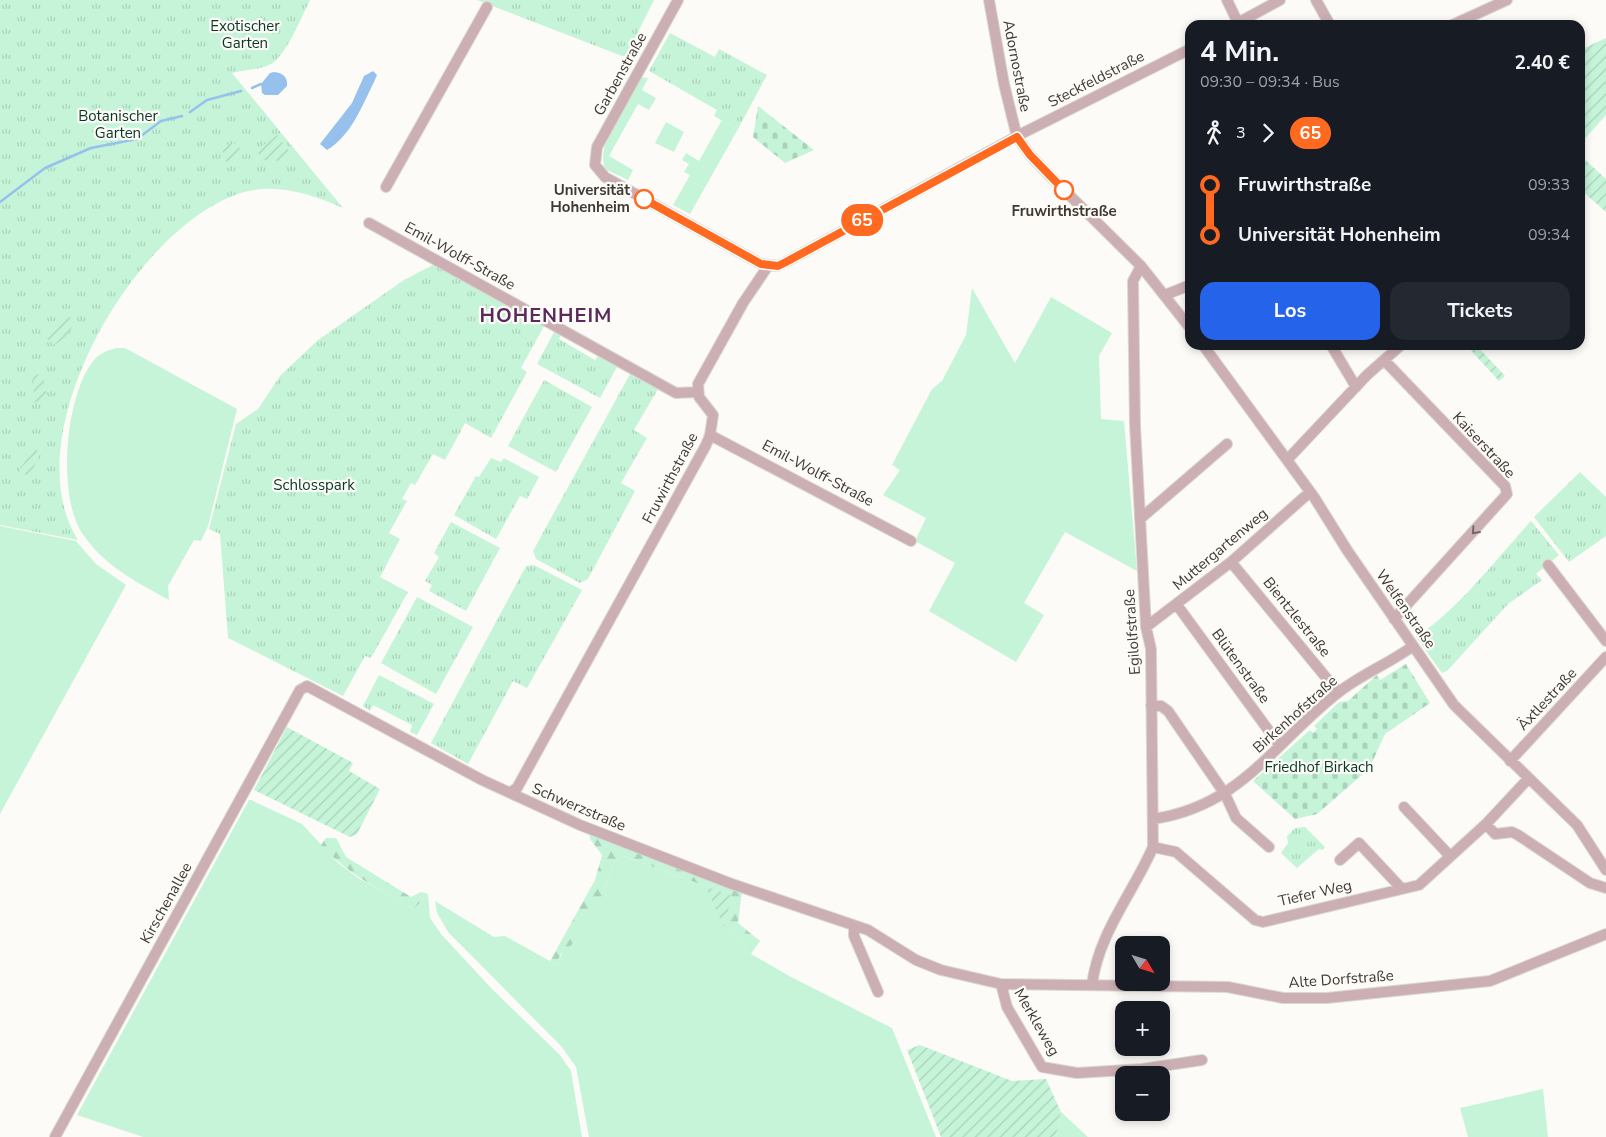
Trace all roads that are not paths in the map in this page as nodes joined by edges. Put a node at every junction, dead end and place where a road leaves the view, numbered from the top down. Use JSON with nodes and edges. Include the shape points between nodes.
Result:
{"nodes":[{"id":1,"x":678,"y":0,"type":"edge"},
{"id":2,"x":990,"y":0,"type":"edge"},
{"id":3,"x":1227,"y":0,"type":"edge"},
{"id":4,"x":1280,"y":0,"type":"edge"},
{"id":5,"x":1316,"y":0,"type":"edge"},
{"id":6,"x":1507,"y":0,"type":"edge"},
{"id":7,"x":488,"y":7,"type":"dead end"},
{"id":8,"x":1235,"y":20,"type":"edge"},
{"id":9,"x":1244,"y":20,"type":"edge"},
{"id":10,"x":1327,"y":20,"type":"edge"},
{"id":11,"x":1463,"y":20,"type":"edge"},
{"id":12,"x":1185,"y":51,"type":"edge"},
{"id":13,"x":1020,"y":135,"type":"junction"},
{"id":14,"x":386,"y":187,"type":"dead end"},
{"id":15,"x":369,"y":223,"type":"dead end"},
{"id":16,"x":768,"y":266,"type":"junction"},
{"id":17,"x":1141,"y":266,"type":"junction"},
{"id":18,"x":1185,"y":287,"type":"edge"},
{"id":19,"x":1165,"y":295,"type":"junction"},
{"id":20,"x":1185,"y":321,"type":"edge"},
{"id":21,"x":1207,"y":350,"type":"edge"},
{"id":22,"x":1334,"y":350,"type":"edge"},
{"id":23,"x":1395,"y":350,"type":"edge"},
{"id":24,"x":1384,"y":360,"type":"junction"},
{"id":25,"x":1356,"y":386,"type":"junction"},
{"id":26,"x":698,"y":392,"type":"junction"},
{"id":27,"x":710,"y":435,"type":"junction"},
{"id":28,"x":1227,"y":444,"type":"dead end"},
{"id":29,"x":1287,"y":460,"type":"junction"},
{"id":30,"x":1310,"y":492,"type":"junction"},
{"id":31,"x":1140,"y":519,"type":"junction"},
{"id":32,"x":911,"y":541,"type":"dead end"},
{"id":33,"x":1231,"y":562,"type":"junction"},
{"id":34,"x":1548,"y":565,"type":"dead end"},
{"id":35,"x":1176,"y":604,"type":"junction"},
{"id":36,"x":1394,"y":619,"type":"junction"},
{"id":37,"x":1146,"y":626,"type":"junction"},
{"id":38,"x":1606,"y":641,"type":"edge"},
{"id":39,"x":1413,"y":646,"type":"junction"},
{"id":40,"x":1606,"y":657,"type":"edge"},
{"id":41,"x":307,"y":686,"type":"joint"},
{"id":42,"x":1338,"y":692,"type":"junction"},
{"id":43,"x":1151,"y":705,"type":"junction"},
{"id":44,"x":1280,"y":746,"type":"junction"},
{"id":45,"x":1510,"y":761,"type":"junction"},
{"id":46,"x":1528,"y":779,"type":"junction"},
{"id":47,"x":511,"y":792,"type":"junction"},
{"id":48,"x":1226,"y":794,"type":"junction"},
{"id":49,"x":1404,"y":807,"type":"dead end"},
{"id":50,"x":1153,"y":819,"type":"junction"},
{"id":51,"x":1486,"y":824,"type":"junction"},
{"id":52,"x":1152,"y":847,"type":"junction"},
{"id":53,"x":1270,"y":847,"type":"dead end"},
{"id":54,"x":1450,"y":856,"type":"junction"},
{"id":55,"x":1340,"y":860,"type":"dead end"},
{"id":56,"x":1606,"y":870,"type":"edge"},
{"id":57,"x":1606,"y":888,"type":"edge"},
{"id":58,"x":1402,"y":889,"type":"junction"},
{"id":59,"x":854,"y":926,"type":"junction"},
{"id":60,"x":1606,"y":934,"type":"edge"},
{"id":61,"x":1002,"y":984,"type":"junction"},
{"id":62,"x":1092,"y":984,"type":"junction"},
{"id":63,"x":878,"y":992,"type":"dead end"},
{"id":64,"x":1202,"y":1060,"type":"dead end"},
{"id":65,"x":56,"y":1137,"type":"edge"}],
"edges":[{"from":1,"to":16,"type":"street","name":"Garbenstraße","via":[[603,136],[595,154],[595,165],[605,177]]},
{"from":2,"to":13,"type":"street","name":"Adornostraße","via":[[1004,84]]},
{"from":3,"to":8,"type":"street"},
{"from":4,"to":9,"type":"street"},
{"from":5,"to":10,"type":"street"},
{"from":6,"to":11,"type":"street"},
{"from":7,"to":14,"type":"street"},
{"from":12,"to":13,"type":"street","name":"Steckfeldstraße"},
{"from":13,"to":16,"type":"street","via":[[786,262]]},
{"from":13,"to":17,"type":"street","via":[[1030,155]]},
{"from":15,"to":26,"type":"street","name":"Emil-Wolff-Straße","via":[[676,393]]},
{"from":16,"to":26,"type":"street","via":[[736,314],[698,384]]},
{"from":17,"to":19,"type":"street"},
{"from":17,"to":31,"type":"street","name":"Egilolfstraße","via":[[1132,281]]},
{"from":18,"to":19,"type":"street"},
{"from":19,"to":20,"type":"street"},
{"from":21,"to":29,"type":"street","name":"Welfenstraße"},
{"from":22,"to":25,"type":"street"},
{"from":23,"to":24,"type":"street"},
{"from":24,"to":25,"type":"street"},
{"from":24,"to":36,"type":"street","name":"Kaiserstraße","one_way":true,"via":[[1505,486],[1508,494]]},
{"from":25,"to":29,"type":"street"},
{"from":26,"to":27,"type":"street","name":"Fruwirthstraße","via":[[713,415]]},
{"from":27,"to":32,"type":"street","name":"Emil-Wolff-Straße"},
{"from":27,"to":47,"type":"street","name":"Fruwirthstraße","via":[[517,788]]},
{"from":28,"to":31,"type":"street"},
{"from":29,"to":30,"type":"street","name":"Welfenstraße"},
{"from":30,"to":33,"type":"street","name":"Muttergartenweg"},
{"from":30,"to":36,"type":"street","name":"Welfenstraße"},
{"from":31,"to":37,"type":"street","name":"Egilolfstraße"},
{"from":33,"to":35,"type":"street","name":"Muttergartenweg"},
{"from":33,"to":42,"type":"street","name":"Bientzlestraße"},
{"from":34,"to":38,"type":"street"},
{"from":35,"to":37,"type":"street","name":"Muttergartenweg"},
{"from":35,"to":44,"type":"street","name":"Blütenstraße"},
{"from":36,"to":39,"type":"street","name":"Welfenstraße"},
{"from":37,"to":43,"type":"street","name":"Egilolfstraße","via":[[1150,649]]},
{"from":39,"to":42,"type":"street","name":"Birkenhofstraße"},
{"from":39,"to":45,"type":"street","name":"Welfenstraße","via":[[1454,705]]},
{"from":40,"to":45,"type":"street","name":"Äxtlestraße"},
{"from":41,"to":47,"type":"street","name":"Schwerzstraße","via":[[482,780]]},
{"from":41,"to":65,"type":"street","name":"Kirschenallee","via":[[300,690],[283,720]]},
{"from":42,"to":44,"type":"street","name":"Birkenhofstraße"},
{"from":43,"to":48,"type":"street","via":[[1168,711]]},
{"from":43,"to":50,"type":"street","name":"Egilolfstraße"},
{"from":44,"to":48,"type":"street","name":"Birkenhofstraße"},
{"from":45,"to":46,"type":"street","name":"Welfenstraße"},
{"from":46,"to":51,"type":"street","name":"Tiefer Weg"},
{"from":46,"to":56,"type":"street","name":"Welfenstraße","via":[[1577,825]]},
{"from":47,"to":59,"type":"street","name":"Schwerzstraße","via":[[562,817],[670,860]]},
{"from":48,"to":50,"type":"street","name":"Birkenhofstraße","via":[[1170,817]]},
{"from":48,"to":53,"type":"street","via":[[1236,818]]},
{"from":49,"to":54,"type":"street"},
{"from":50,"to":52,"type":"street","name":"Egilolfstraße"},
{"from":51,"to":54,"type":"street","name":"Tiefer Weg"},
{"from":51,"to":57,"type":"street","via":[[1496,834],[1512,832],[1518,835],[1590,883]]},
{"from":52,"to":58,"type":"street","name":"Tiefer Weg","via":[[1176,852],[1255,920],[1263,922]]},
{"from":52,"to":62,"type":"street","name":"Egilolfstraße","via":[[1144,869],[1094,964]]},
{"from":54,"to":58,"type":"street","name":"Tiefer Weg","via":[[1419,885]]},
{"from":55,"to":58,"type":"street","via":[[1359,843]]},
{"from":59,"to":61,"type":"street","name":"Alte Dorfstraße","via":[[868,930],[916,960],[941,970]]},
{"from":59,"to":63,"type":"street","via":[[854,936]]},
{"from":60,"to":62,"type":"street","name":"Alte Dorfstraße","via":[[1490,981],[1451,986],[1327,998],[1283,998],[1228,987]]},
{"from":61,"to":62,"type":"street","name":"Alte Dorfstraße"},
{"from":61,"to":64,"type":"street","name":"Merkleweg","via":[[1008,1007],[1042,1067],[1076,1073],[1142,1069]]}]}
